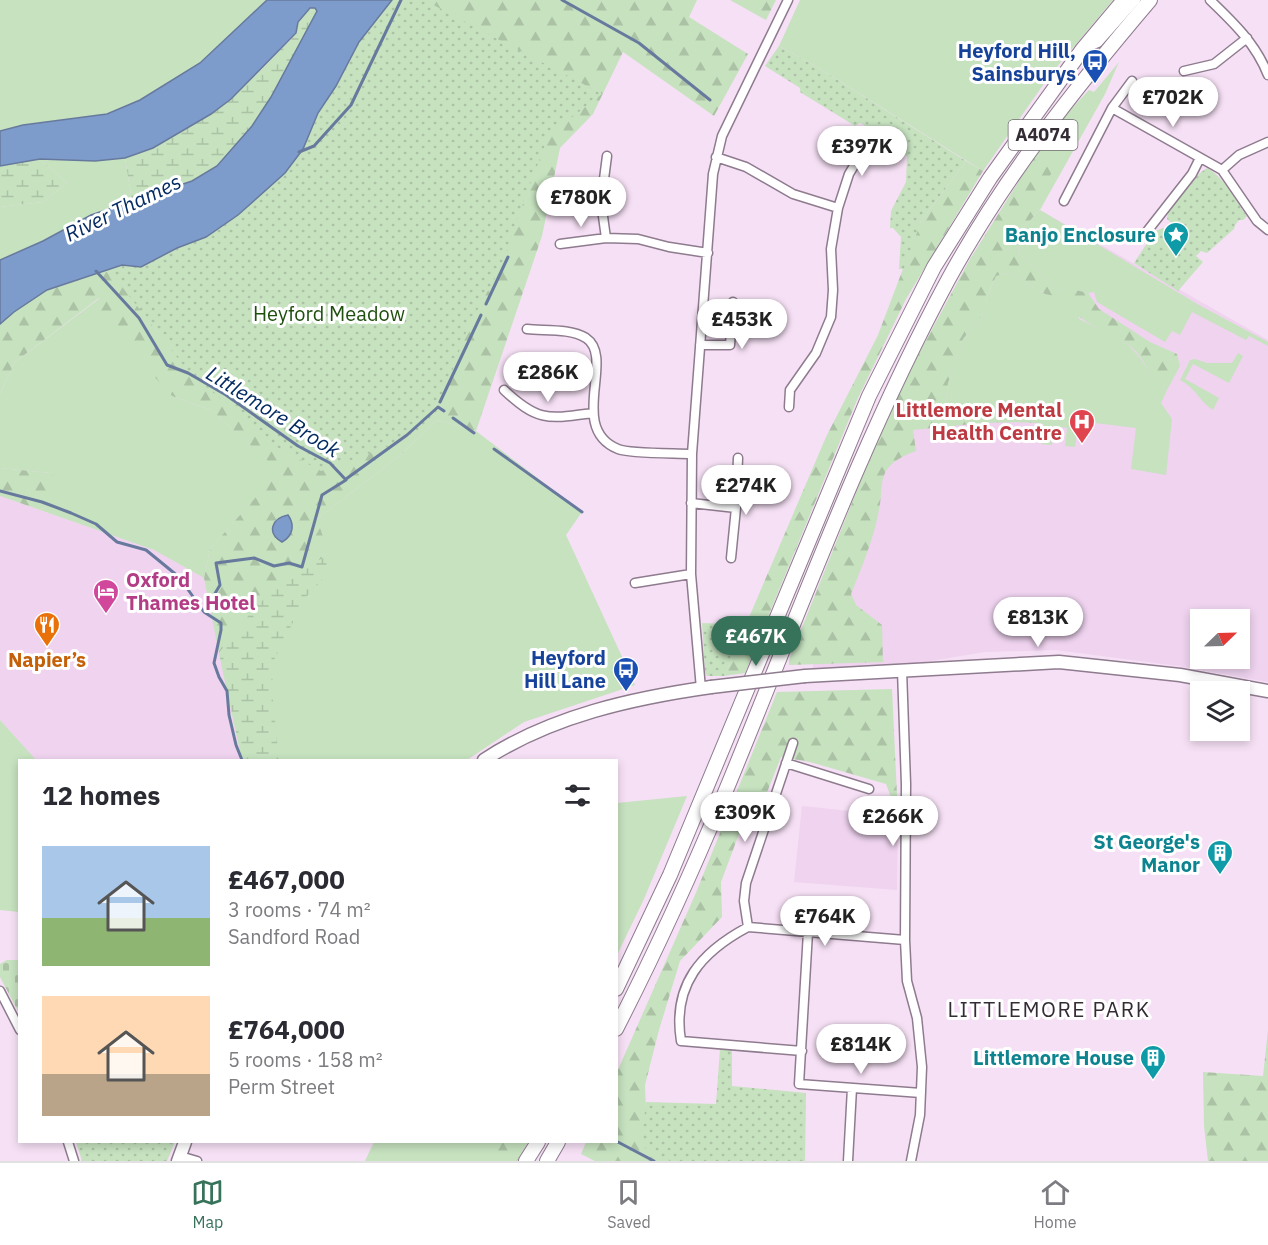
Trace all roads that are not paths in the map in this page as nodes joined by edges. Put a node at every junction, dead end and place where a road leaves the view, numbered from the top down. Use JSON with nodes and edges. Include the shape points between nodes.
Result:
{"nodes":[{"id":1,"x":788,"y":0,"type":"edge"},
{"id":2,"x":1124,"y":0,"type":"edge"},
{"id":3,"x":1136,"y":0,"type":"edge"},
{"id":4,"x":1150,"y":0,"type":"edge"},
{"id":5,"x":1210,"y":0,"type":"edge"},
{"id":6,"x":1247,"y":39,"type":"junction"},
{"id":7,"x":1082,"y":50,"type":"junction"},
{"id":8,"x":1184,"y":70,"type":"dead end"},
{"id":9,"x":1268,"y":75,"type":"edge"},
{"id":10,"x":1132,"y":81,"type":"dead end"},
{"id":11,"x":1112,"y":108,"type":"junction"},
{"id":12,"x":870,"y":139,"type":"dead end"},
{"id":13,"x":1268,"y":142,"type":"edge"},
{"id":14,"x":607,"y":156,"type":"dead end"},
{"id":15,"x":717,"y":157,"type":"junction"},
{"id":16,"x":1200,"y":158,"type":"junction"},
{"id":17,"x":1222,"y":170,"type":"junction"},
{"id":18,"x":1064,"y":201,"type":"dead end"},
{"id":19,"x":838,"y":208,"type":"junction"},
{"id":20,"x":1268,"y":230,"type":"edge"},
{"id":21,"x":1144,"y":234,"type":"dead end"},
{"id":22,"x":606,"y":238,"type":"junction"},
{"id":23,"x":560,"y":244,"type":"dead end"},
{"id":24,"x":708,"y":253,"type":"junction"},
{"id":25,"x":733,"y":302,"type":"dead end"},
{"id":26,"x":526,"y":329,"type":"dead end"},
{"id":27,"x":700,"y":345,"type":"junction"},
{"id":28,"x":504,"y":390,"type":"dead end"},
{"id":29,"x":789,"y":407,"type":"dead end"},
{"id":30,"x":593,"y":413,"type":"junction"},
{"id":31,"x":692,"y":454,"type":"junction"},
{"id":32,"x":738,"y":459,"type":"dead end"},
{"id":33,"x":691,"y":503,"type":"junction"},
{"id":34,"x":735,"y":508,"type":"junction"},
{"id":35,"x":731,"y":558,"type":"dead end"},
{"id":36,"x":691,"y":574,"type":"junction"},
{"id":37,"x":635,"y":584,"type":"dead end"},
{"id":38,"x":902,"y":670,"type":"junction"},
{"id":39,"x":706,"y":688,"type":"junction"},
{"id":40,"x":1268,"y":691,"type":"edge"},
{"id":41,"x":793,"y":743,"type":"dead end"},
{"id":42,"x":486,"y":759,"type":"edge"},
{"id":43,"x":786,"y":763,"type":"junction"},
{"id":44,"x":869,"y":789,"type":"dead end"},
{"id":45,"x":748,"y":927,"type":"junction"},
{"id":46,"x":808,"y":932,"type":"junction"},
{"id":47,"x":905,"y":940,"type":"junction"},
{"id":48,"x":618,"y":985,"type":"edge"},
{"id":49,"x":0,"y":991,"type":"edge"},
{"id":50,"x":618,"y":1025,"type":"edge"},
{"id":51,"x":18,"y":1026,"type":"edge"},
{"id":52,"x":802,"y":1051,"type":"junction"},
{"id":53,"x":852,"y":1088,"type":"junction"},
{"id":54,"x":921,"y":1093,"type":"junction"},
{"id":55,"x":68,"y":1143,"type":"edge"},
{"id":56,"x":185,"y":1143,"type":"edge"},
{"id":57,"x":537,"y":1143,"type":"edge"},
{"id":58,"x":557,"y":1143,"type":"edge"},
{"id":59,"x":179,"y":1158,"type":"edge"},
{"id":60,"x":74,"y":1161,"type":"edge"},
{"id":61,"x":196,"y":1161,"type":"edge"},
{"id":62,"x":526,"y":1161,"type":"edge"},
{"id":63,"x":547,"y":1161,"type":"edge"},
{"id":64,"x":848,"y":1161,"type":"edge"},
{"id":65,"x":911,"y":1161,"type":"edge"}],
"edges":[{"from":1,"to":15,"type":"street","via":[[722,136]]},
{"from":2,"to":7,"type":"main road","number":"A4074"},
{"from":3,"to":7,"type":"street","via":[[1098,43]]},
{"from":4,"to":50,"type":"main road","number":"A4074","via":[[1088,74],[1007,184],[949,278],[888,398],[723,796]]},
{"from":5,"to":6,"type":"street"},
{"from":6,"to":8,"type":"street","via":[[1214,64]]},
{"from":6,"to":9,"type":"street"},
{"from":7,"to":48,"type":"main road","number":"A4074","via":[[990,178],[934,267],[869,396],[670,875]]},
{"from":10,"to":11,"type":"street"},
{"from":11,"to":16,"type":"street"},
{"from":11,"to":18,"type":"street"},
{"from":12,"to":19,"type":"street","via":[[849,174]]},
{"from":13,"to":17,"type":"street","via":[[1239,155]]},
{"from":14,"to":22,"type":"street","via":[[601,202]]},
{"from":15,"to":19,"type":"street","via":[[746,167],[793,194]]},
{"from":15,"to":24,"type":"street","via":[[712,174]]},
{"from":16,"to":17,"type":"street"},
{"from":16,"to":21,"type":"street","via":[[1192,174]]},
{"from":17,"to":20,"type":"street","via":[[1257,221]]},
{"from":19,"to":29,"type":"street","via":[[831,249],[831,317],[816,353],[790,390]]},
{"from":22,"to":23,"type":"street"},
{"from":22,"to":24,"type":"street","via":[[638,239]]},
{"from":24,"to":27,"type":"street"},
{"from":25,"to":27,"type":"street","via":[[730,345]]},
{"from":26,"to":30,"type":"street","via":[[576,334],[588,339],[596,353]]},
{"from":27,"to":31,"type":"street"},
{"from":28,"to":30,"type":"street","via":[[538,415],[556,418]]},
{"from":30,"to":31,"type":"street","via":[[597,432],[620,450]]},
{"from":31,"to":33,"type":"street"},
{"from":32,"to":34,"type":"street"},
{"from":33,"to":34,"type":"street"},
{"from":33,"to":36,"type":"street"},
{"from":34,"to":35,"type":"street"},
{"from":36,"to":37,"type":"street"},
{"from":36,"to":39,"type":"street"},
{"from":38,"to":39,"type":"street","bridge":true},
{"from":38,"to":40,"type":"street","via":[[1059,662],[1180,675]]},
{"from":38,"to":47,"type":"street"},
{"from":39,"to":42,"type":"street","via":[[591,711],[545,728]]},
{"from":41,"to":43,"type":"street"},
{"from":43,"to":44,"type":"street"},
{"from":43,"to":45,"type":"street","via":[[746,883]]},
{"from":45,"to":46,"type":"street"},
{"from":45,"to":52,"type":"street","via":[[705,956],[690,976],[680,1004],[681,1041]]},
{"from":46,"to":47,"type":"street"},
{"from":46,"to":52,"type":"street"},
{"from":47,"to":54,"type":"street","via":[[907,981],[917,1018]]},
{"from":49,"to":51,"type":"street"},
{"from":52,"to":53,"type":"street","via":[[799,1084]]},
{"from":53,"to":54,"type":"street"},
{"from":53,"to":64,"type":"street"},
{"from":54,"to":65,"type":"street"},
{"from":55,"to":60,"type":"street"},
{"from":56,"to":59,"type":"street"},
{"from":57,"to":62,"type":"main road"},
{"from":58,"to":63,"type":"main road"},
{"from":59,"to":61,"type":"street"}]}
